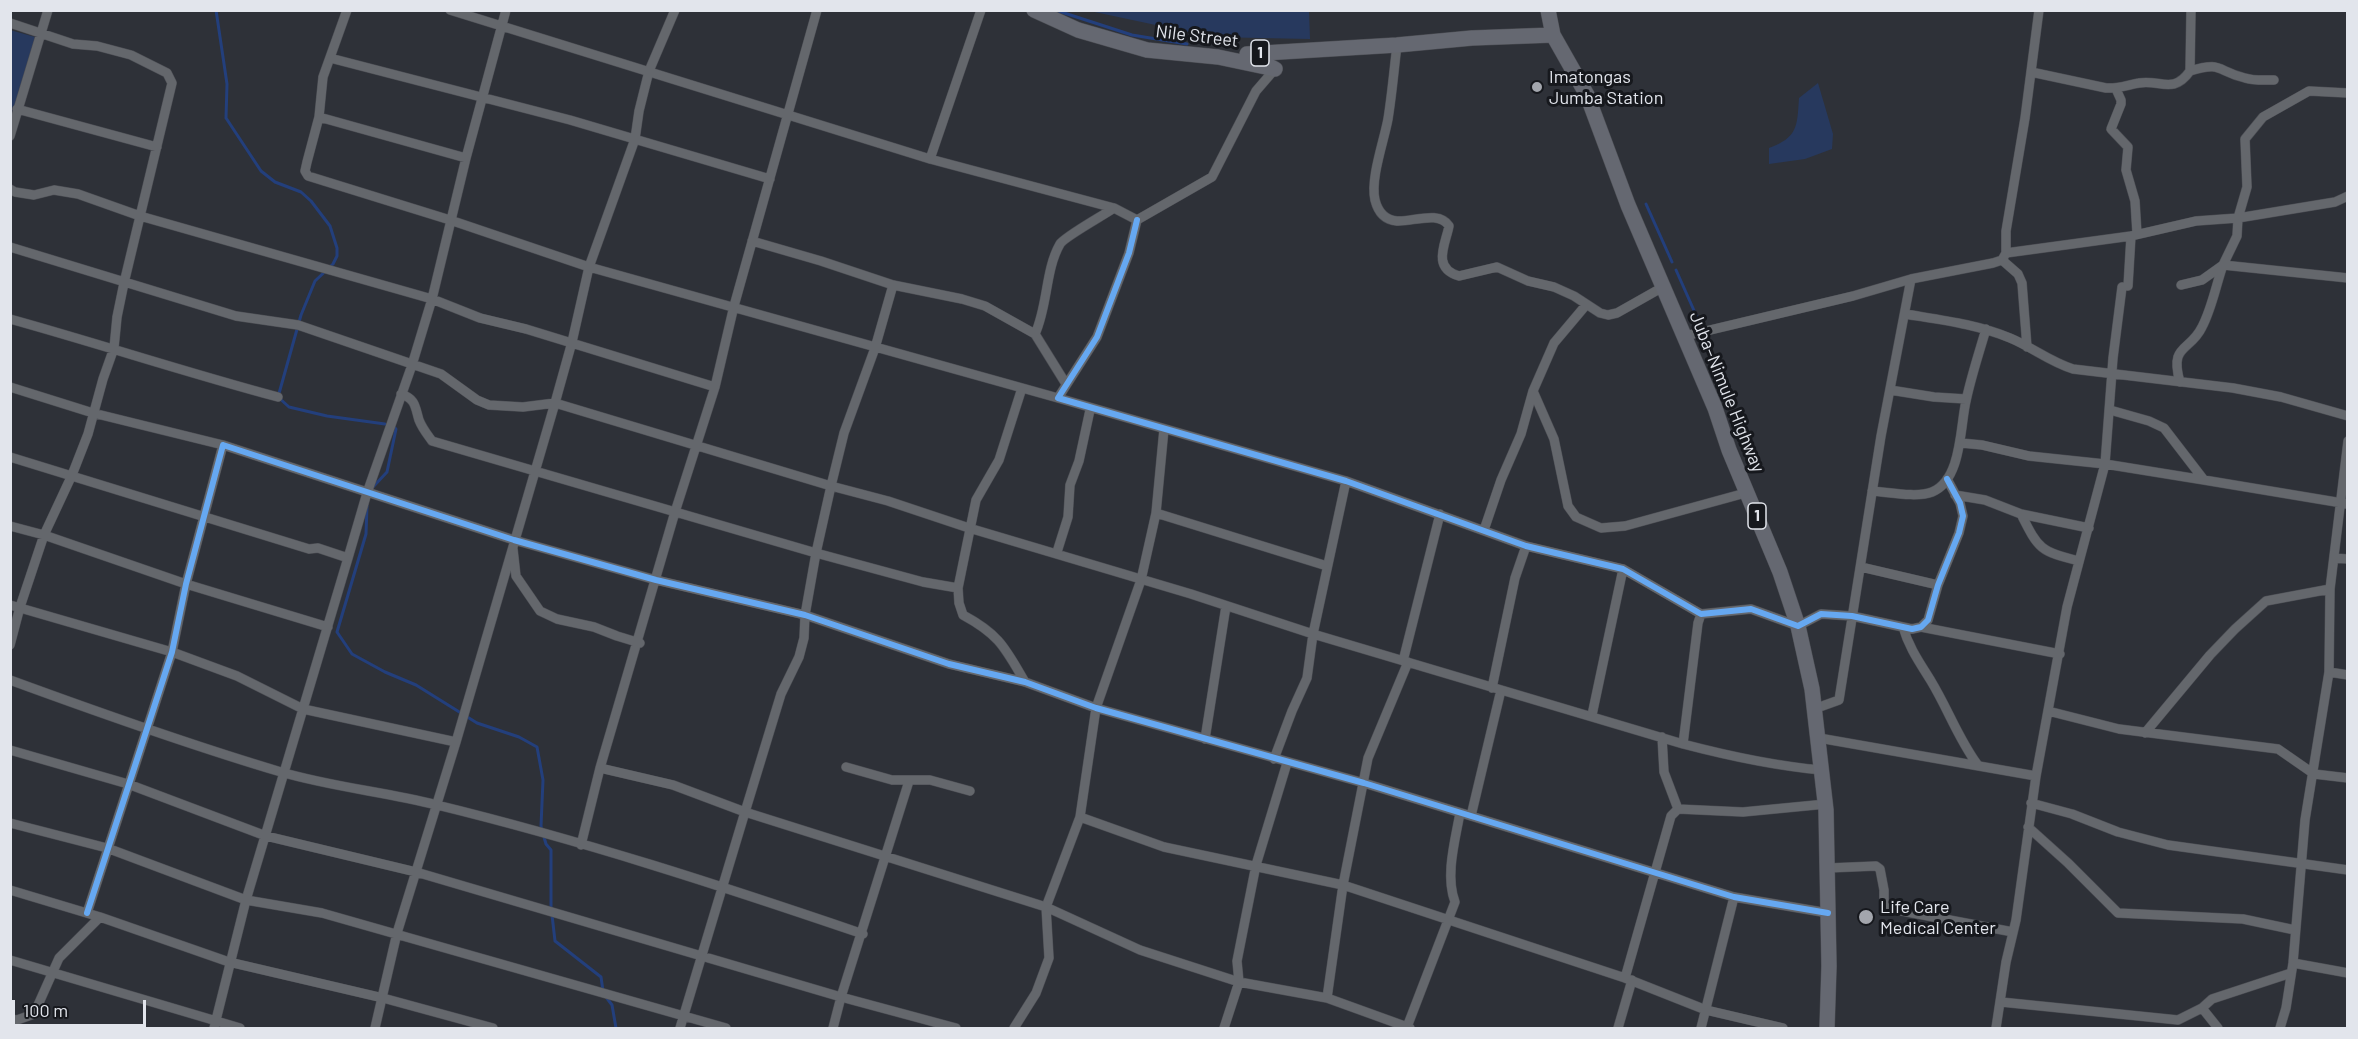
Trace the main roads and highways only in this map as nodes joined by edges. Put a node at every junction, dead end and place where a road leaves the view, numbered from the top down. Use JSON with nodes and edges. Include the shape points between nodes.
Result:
{"nodes":[{"id":1,"x":1034,"y":10,"type":"edge"},
{"id":2,"x":1548,"y":10,"type":"edge"},
{"id":3,"x":1553,"y":35,"type":"junction"},
{"id":4,"x":1827,"y":1029,"type":"edge"}],
"edges":[{"from":1,"to":3,"type":"main road","name":"Nile Street","number":"1","via":[[1078,30],[1147,50],[1218,57],[1275,69],[1247,54]]},
{"from":2,"to":3,"type":"main road","name":"Juba–Nimule Highway"},
{"from":3,"to":4,"type":"main road","name":"Juba–Nimule Highway","number":"1","via":[[1587,95],[1604,147],[1715,408],[1798,626],[1807,661],[1826,804]]}]}
